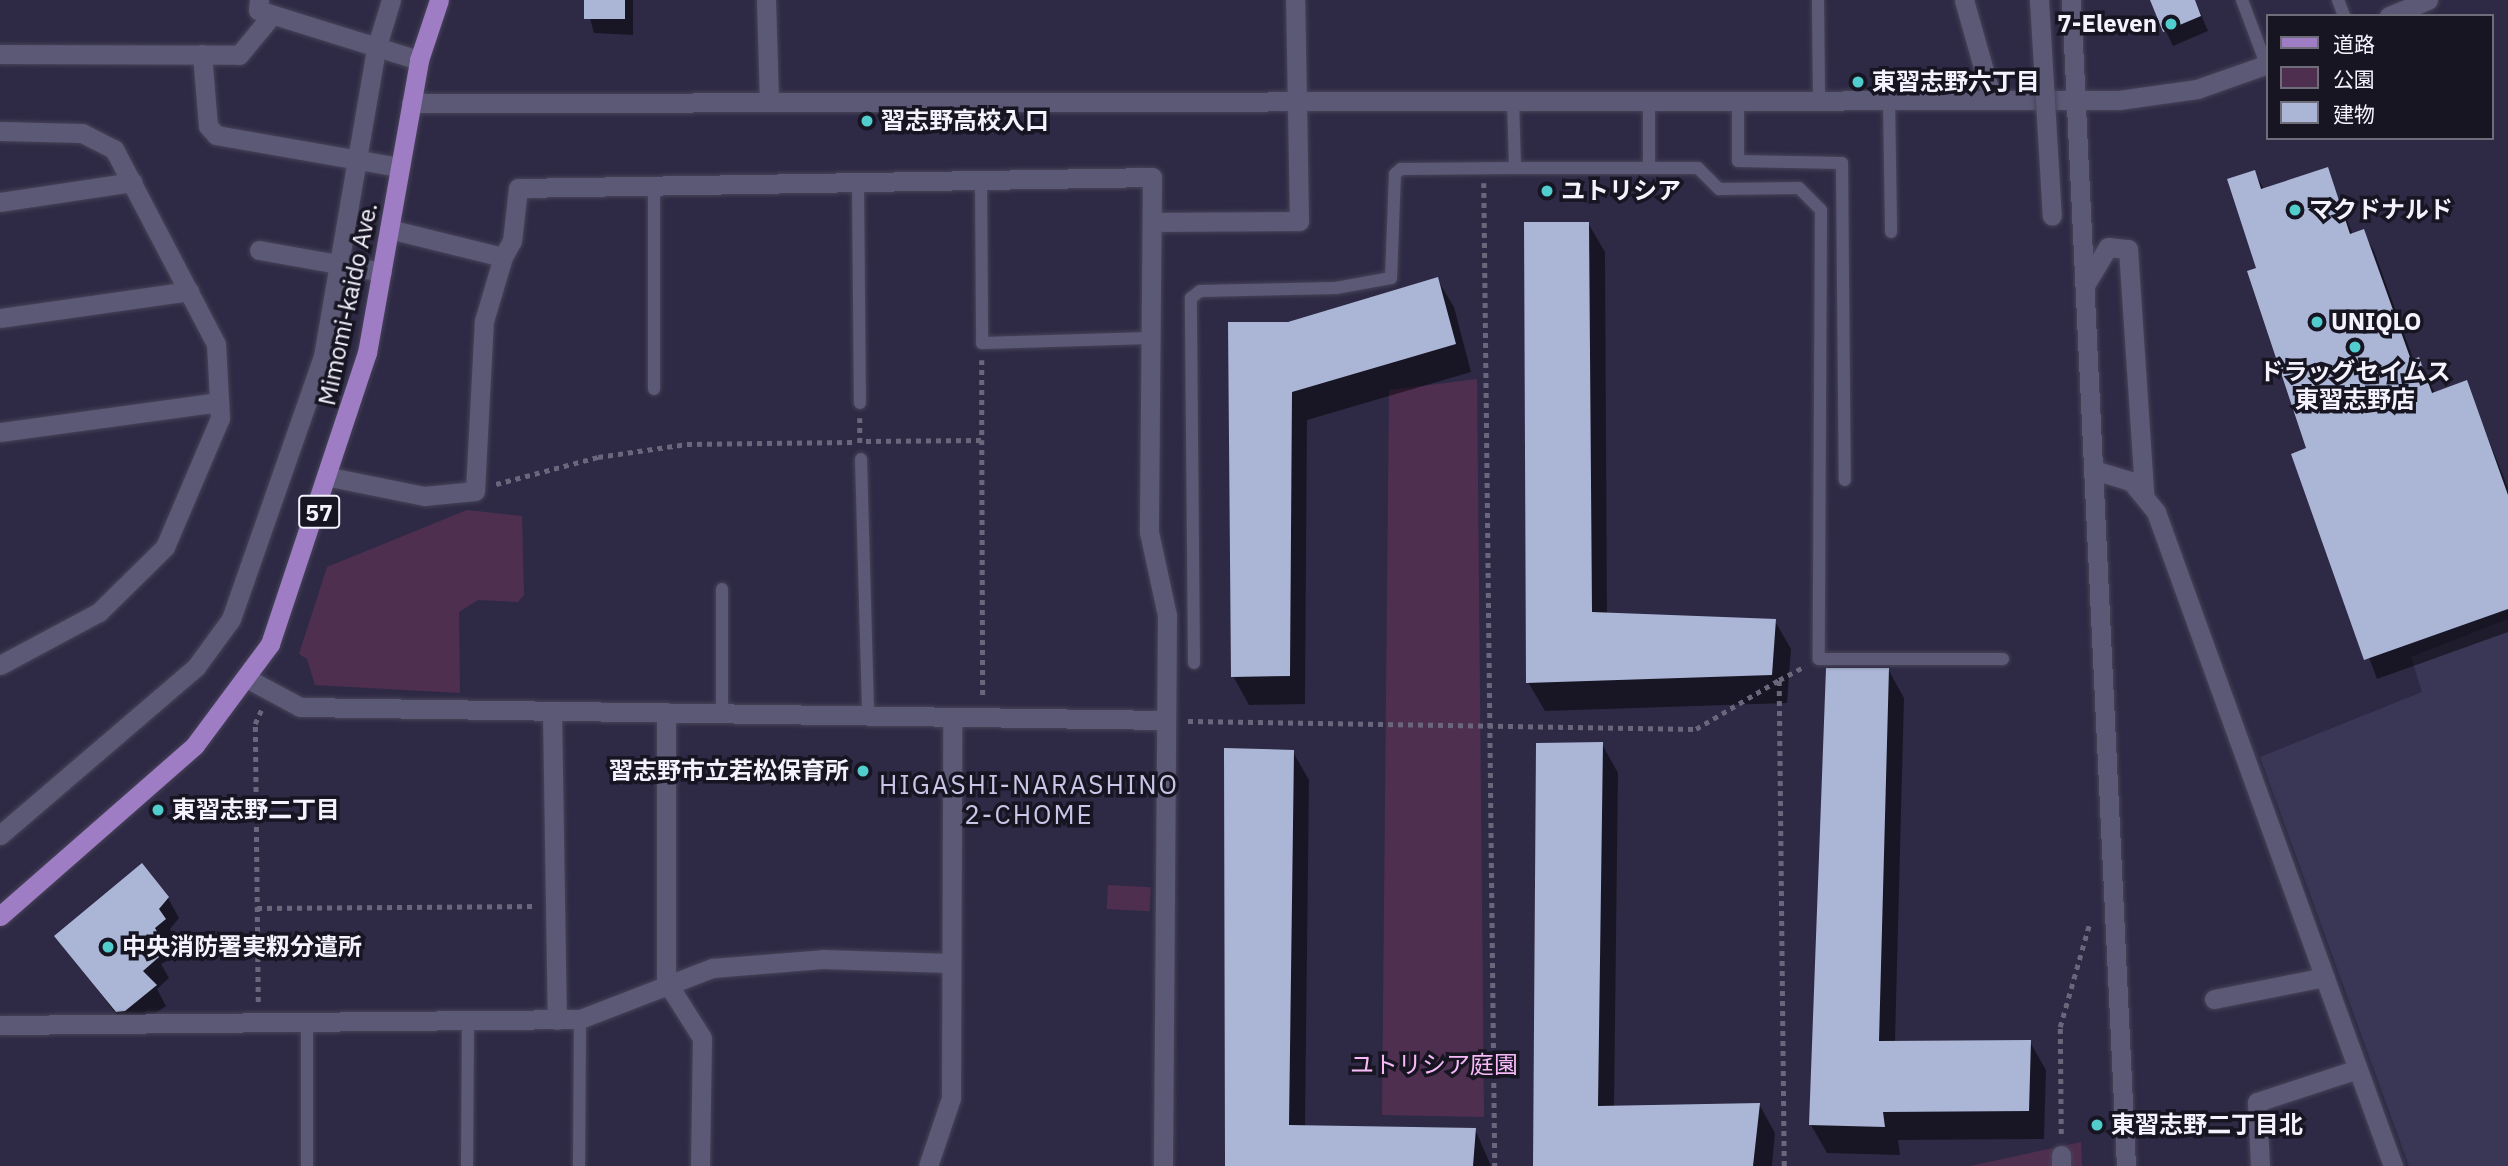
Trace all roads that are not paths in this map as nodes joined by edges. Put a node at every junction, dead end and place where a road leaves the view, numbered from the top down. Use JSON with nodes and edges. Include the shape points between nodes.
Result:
{"nodes":[{"id":1,"x":391,"y":0,"type":"edge"},
{"id":2,"x":439,"y":0,"type":"edge"},
{"id":3,"x":766,"y":0,"type":"edge"},
{"id":4,"x":1295,"y":0,"type":"edge"},
{"id":5,"x":1818,"y":0,"type":"edge"},
{"id":6,"x":1964,"y":0,"type":"edge"},
{"id":7,"x":2039,"y":0,"type":"edge"},
{"id":8,"x":2071,"y":0,"type":"edge"},
{"id":9,"x":2242,"y":0,"type":"edge"},
{"id":10,"x":2428,"y":0,"type":"edge"},
{"id":11,"x":265,"y":7,"type":"edge"},
{"id":12,"x":2394,"y":14,"type":"edge"},
{"id":13,"x":376,"y":49,"type":"junction"},
{"id":14,"x":0,"y":54,"type":"edge"},
{"id":15,"x":202,"y":54,"type":"junction"},
{"id":16,"x":419,"y":60,"type":"junction"},
{"id":17,"x":2266,"y":61,"type":"edge"},
{"id":18,"x":2266,"y":64,"type":"edge"},
{"id":19,"x":1513,"y":99,"type":"junction"},
{"id":20,"x":1649,"y":99,"type":"junction"},
{"id":21,"x":1738,"y":99,"type":"junction"},
{"id":22,"x":1819,"y":99,"type":"junction"},
{"id":23,"x":1889,"y":99,"type":"junction"},
{"id":24,"x":1992,"y":99,"type":"junction"},
{"id":25,"x":1299,"y":100,"type":"junction"},
{"id":26,"x":2076,"y":100,"type":"junction"},
{"id":27,"x":769,"y":102,"type":"junction"},
{"id":28,"x":411,"y":103,"type":"junction"},
{"id":29,"x":0,"y":131,"type":"edge"},
{"id":30,"x":358,"y":160,"type":"junction"},
{"id":31,"x":400,"y":167,"type":"junction"},
{"id":32,"x":1515,"y":168,"type":"junction"},
{"id":33,"x":1650,"y":168,"type":"junction"},
{"id":34,"x":981,"y":180,"type":"junction"},
{"id":35,"x":132,"y":182,"type":"junction"},
{"id":36,"x":858,"y":182,"type":"junction"},
{"id":37,"x":654,"y":186,"type":"junction"},
{"id":38,"x":0,"y":202,"type":"edge"},
{"id":39,"x":2052,"y":216,"type":"dead end"},
{"id":40,"x":1152,"y":222,"type":"junction"},
{"id":41,"x":389,"y":229,"type":"junction"},
{"id":42,"x":1891,"y":232,"type":"dead end"},
{"id":43,"x":259,"y":250,"type":"dead end"},
{"id":44,"x":503,"y":257,"type":"junction"},
{"id":45,"x":341,"y":264,"type":"junction"},
{"id":46,"x":382,"y":272,"type":"junction"},
{"id":47,"x":2085,"y":285,"type":"junction"},
{"id":48,"x":188,"y":291,"type":"junction"},
{"id":49,"x":0,"y":318,"type":"edge"},
{"id":50,"x":1151,"y":338,"type":"junction"},
{"id":51,"x":654,"y":389,"type":"dead end"},
{"id":52,"x":219,"y":402,"type":"junction"},
{"id":53,"x":860,"y":403,"type":"road end"},
{"id":54,"x":0,"y":432,"type":"edge"},
{"id":55,"x":861,"y":459,"type":"road end"},
{"id":56,"x":2095,"y":470,"type":"junction"},
{"id":57,"x":330,"y":477,"type":"junction"},
{"id":58,"x":1844,"y":480,"type":"dead end"},
{"id":59,"x":2144,"y":494,"type":"junction"},
{"id":60,"x":722,"y":589,"type":"dead end"},
{"id":61,"x":2003,"y":659,"type":"dead end"},
{"id":62,"x":1194,"y":663,"type":"dead end"},
{"id":63,"x":0,"y":665,"type":"edge"},
{"id":64,"x":248,"y":679,"type":"junction"},
{"id":65,"x":552,"y":711,"type":"junction"},
{"id":66,"x":666,"y":712,"type":"junction"},
{"id":67,"x":722,"y":713,"type":"junction"},
{"id":68,"x":868,"y":716,"type":"junction"},
{"id":69,"x":952,"y":717,"type":"junction"},
{"id":70,"x":1166,"y":720,"type":"junction"},
{"id":71,"x":0,"y":835,"type":"edge"},
{"id":72,"x":0,"y":916,"type":"edge"},
{"id":73,"x":950,"y":963,"type":"junction"},
{"id":74,"x":2325,"y":977,"type":"junction"},
{"id":75,"x":666,"y":981,"type":"junction"},
{"id":76,"x":2214,"y":999,"type":"dead end"},
{"id":77,"x":580,"y":1019,"type":"junction"},
{"id":78,"x":557,"y":1020,"type":"junction"},
{"id":79,"x":468,"y":1021,"type":"junction"},
{"id":80,"x":307,"y":1023,"type":"junction"},
{"id":81,"x":0,"y":1025,"type":"edge"},
{"id":82,"x":2358,"y":1069,"type":"junction"},
{"id":83,"x":307,"y":1166,"type":"edge"},
{"id":84,"x":467,"y":1166,"type":"edge"},
{"id":85,"x":579,"y":1166,"type":"edge"},
{"id":86,"x":700,"y":1166,"type":"edge"},
{"id":87,"x":928,"y":1166,"type":"edge"},
{"id":88,"x":1163,"y":1166,"type":"edge"},
{"id":89,"x":2126,"y":1166,"type":"edge"},
{"id":90,"x":2260,"y":1166,"type":"edge"},
{"id":91,"x":2393,"y":1166,"type":"edge"}],
"edges":[{"from":1,"to":13,"type":"street"},
{"from":2,"to":16,"type":"main road","name":"Mimomi-kaido Ave.","number":"57"},
{"from":3,"to":27,"type":"street"},
{"from":4,"to":25,"type":"street"},
{"from":5,"to":22,"type":"lane"},
{"from":6,"to":24,"type":"street"},
{"from":7,"to":39,"type":"street","bridge":true},
{"from":8,"to":26,"type":"street"},
{"from":9,"to":17,"type":"lane"},
{"from":10,"to":12,"type":"street"},
{"from":11,"to":13,"type":"street"},
{"from":11,"to":15,"type":"street","via":[[239,55]]},
{"from":13,"to":16,"type":"street"},
{"from":13,"to":30,"type":"street"},
{"from":14,"to":15,"type":"street"},
{"from":15,"to":30,"type":"street","via":[[208,126],[216,135]]},
{"from":16,"to":28,"type":"main road","name":"Mimomi-kaido Ave.","number":"57"},
{"from":18,"to":26,"type":"street","via":[[2167,96]]},
{"from":19,"to":20,"type":"street"},
{"from":19,"to":25,"type":"street"},
{"from":19,"to":32,"type":"lane"},
{"from":20,"to":21,"type":"street"},
{"from":20,"to":33,"type":"lane"},
{"from":21,"to":22,"type":"street"},
{"from":21,"to":58,"type":"lane","via":[[1738,161],[1842,163]]},
{"from":22,"to":23,"type":"street"},
{"from":23,"to":24,"type":"street"},
{"from":23,"to":42,"type":"lane"},
{"from":24,"to":26,"type":"street"},
{"from":25,"to":27,"type":"street"},
{"from":25,"to":40,"type":"street","via":[[1299,221]]},
{"from":26,"to":47,"type":"street"},
{"from":27,"to":28,"type":"street"},
{"from":28,"to":31,"type":"main road","name":"Mimomi-kaido Ave.","number":"57"},
{"from":29,"to":35,"type":"street","via":[[82,133],[114,149]]},
{"from":30,"to":31,"type":"street"},
{"from":30,"to":45,"type":"street"},
{"from":31,"to":41,"type":"main road","name":"Mimomi-kaido Ave.","number":"57"},
{"from":32,"to":33,"type":"lane"},
{"from":32,"to":62,"type":"lane","via":[[1401,169],[1395,174],[1391,278],[1336,288],[1200,291],[1191,298]]},
{"from":33,"to":61,"type":"lane","via":[[1698,168],[1718,189],[1799,188],[1821,210],[1818,659]]},
{"from":34,"to":36,"type":"street"},
{"from":34,"to":40,"type":"street","via":[[1152,177]]},
{"from":34,"to":50,"type":"lane","via":[[982,343]]},
{"from":35,"to":38,"type":"street"},
{"from":35,"to":48,"type":"street"},
{"from":36,"to":37,"type":"street"},
{"from":36,"to":53,"type":"lane"},
{"from":37,"to":44,"type":"street","via":[[518,188],[512,241]]},
{"from":37,"to":51,"type":"lane"},
{"from":40,"to":50,"type":"street"},
{"from":41,"to":44,"type":"street"},
{"from":41,"to":46,"type":"main road","name":"Mimomi-kaido Ave.","number":"57"},
{"from":43,"to":45,"type":"street"},
{"from":44,"to":57,"type":"street","via":[[484,321],[475,491],[424,496]]},
{"from":45,"to":46,"type":"street"},
{"from":45,"to":71,"type":"street","via":[[313,392],[222,635],[196,667]]},
{"from":46,"to":57,"type":"main road","name":"Mimomi-kaido Ave.","number":"57","via":[[367,354]]},
{"from":47,"to":56,"type":"street"},
{"from":47,"to":59,"type":"street","via":[[2108,247],[2128,249]]},
{"from":48,"to":49,"type":"street"},
{"from":48,"to":52,"type":"street","via":[[216,344]]},
{"from":50,"to":70,"type":"street","via":[[1149,532],[1167,615]]},
{"from":52,"to":54,"type":"street"},
{"from":52,"to":63,"type":"street","via":[[220,418],[165,547],[99,612]]},
{"from":55,"to":68,"type":"lane"},
{"from":56,"to":59,"type":"street","via":[[2132,481]]},
{"from":56,"to":89,"type":"street"},
{"from":57,"to":64,"type":"main road","name":"Mimomi-kaido Ave.","number":"57","via":[[293,591]]},
{"from":59,"to":74,"type":"street","via":[[2156,512]]},
{"from":60,"to":67,"type":"lane"},
{"from":64,"to":65,"type":"street","via":[[300,707]]},
{"from":64,"to":72,"type":"main road","name":"Mimomi-kaido Ave.","number":"57","via":[[154,785]]},
{"from":65,"to":66,"type":"street"},
{"from":65,"to":78,"type":"street"},
{"from":66,"to":67,"type":"street"},
{"from":66,"to":75,"type":"street"},
{"from":67,"to":68,"type":"street"},
{"from":68,"to":69,"type":"street"},
{"from":69,"to":70,"type":"street"},
{"from":69,"to":73,"type":"street"},
{"from":70,"to":88,"type":"street"},
{"from":73,"to":75,"type":"street","via":[[823,959],[712,968]]},
{"from":73,"to":87,"type":"street","via":[[951,1098]]},
{"from":74,"to":76,"type":"street"},
{"from":74,"to":82,"type":"street"},
{"from":75,"to":77,"type":"street"},
{"from":75,"to":86,"type":"street","via":[[702,1038]]},
{"from":77,"to":78,"type":"street"},
{"from":77,"to":85,"type":"lane"},
{"from":78,"to":79,"type":"street"},
{"from":79,"to":80,"type":"street"},
{"from":79,"to":84,"type":"lane"},
{"from":80,"to":81,"type":"street"},
{"from":80,"to":83,"type":"lane"},
{"from":82,"to":90,"type":"street","via":[[2257,1102]]},
{"from":82,"to":91,"type":"street"}]}
